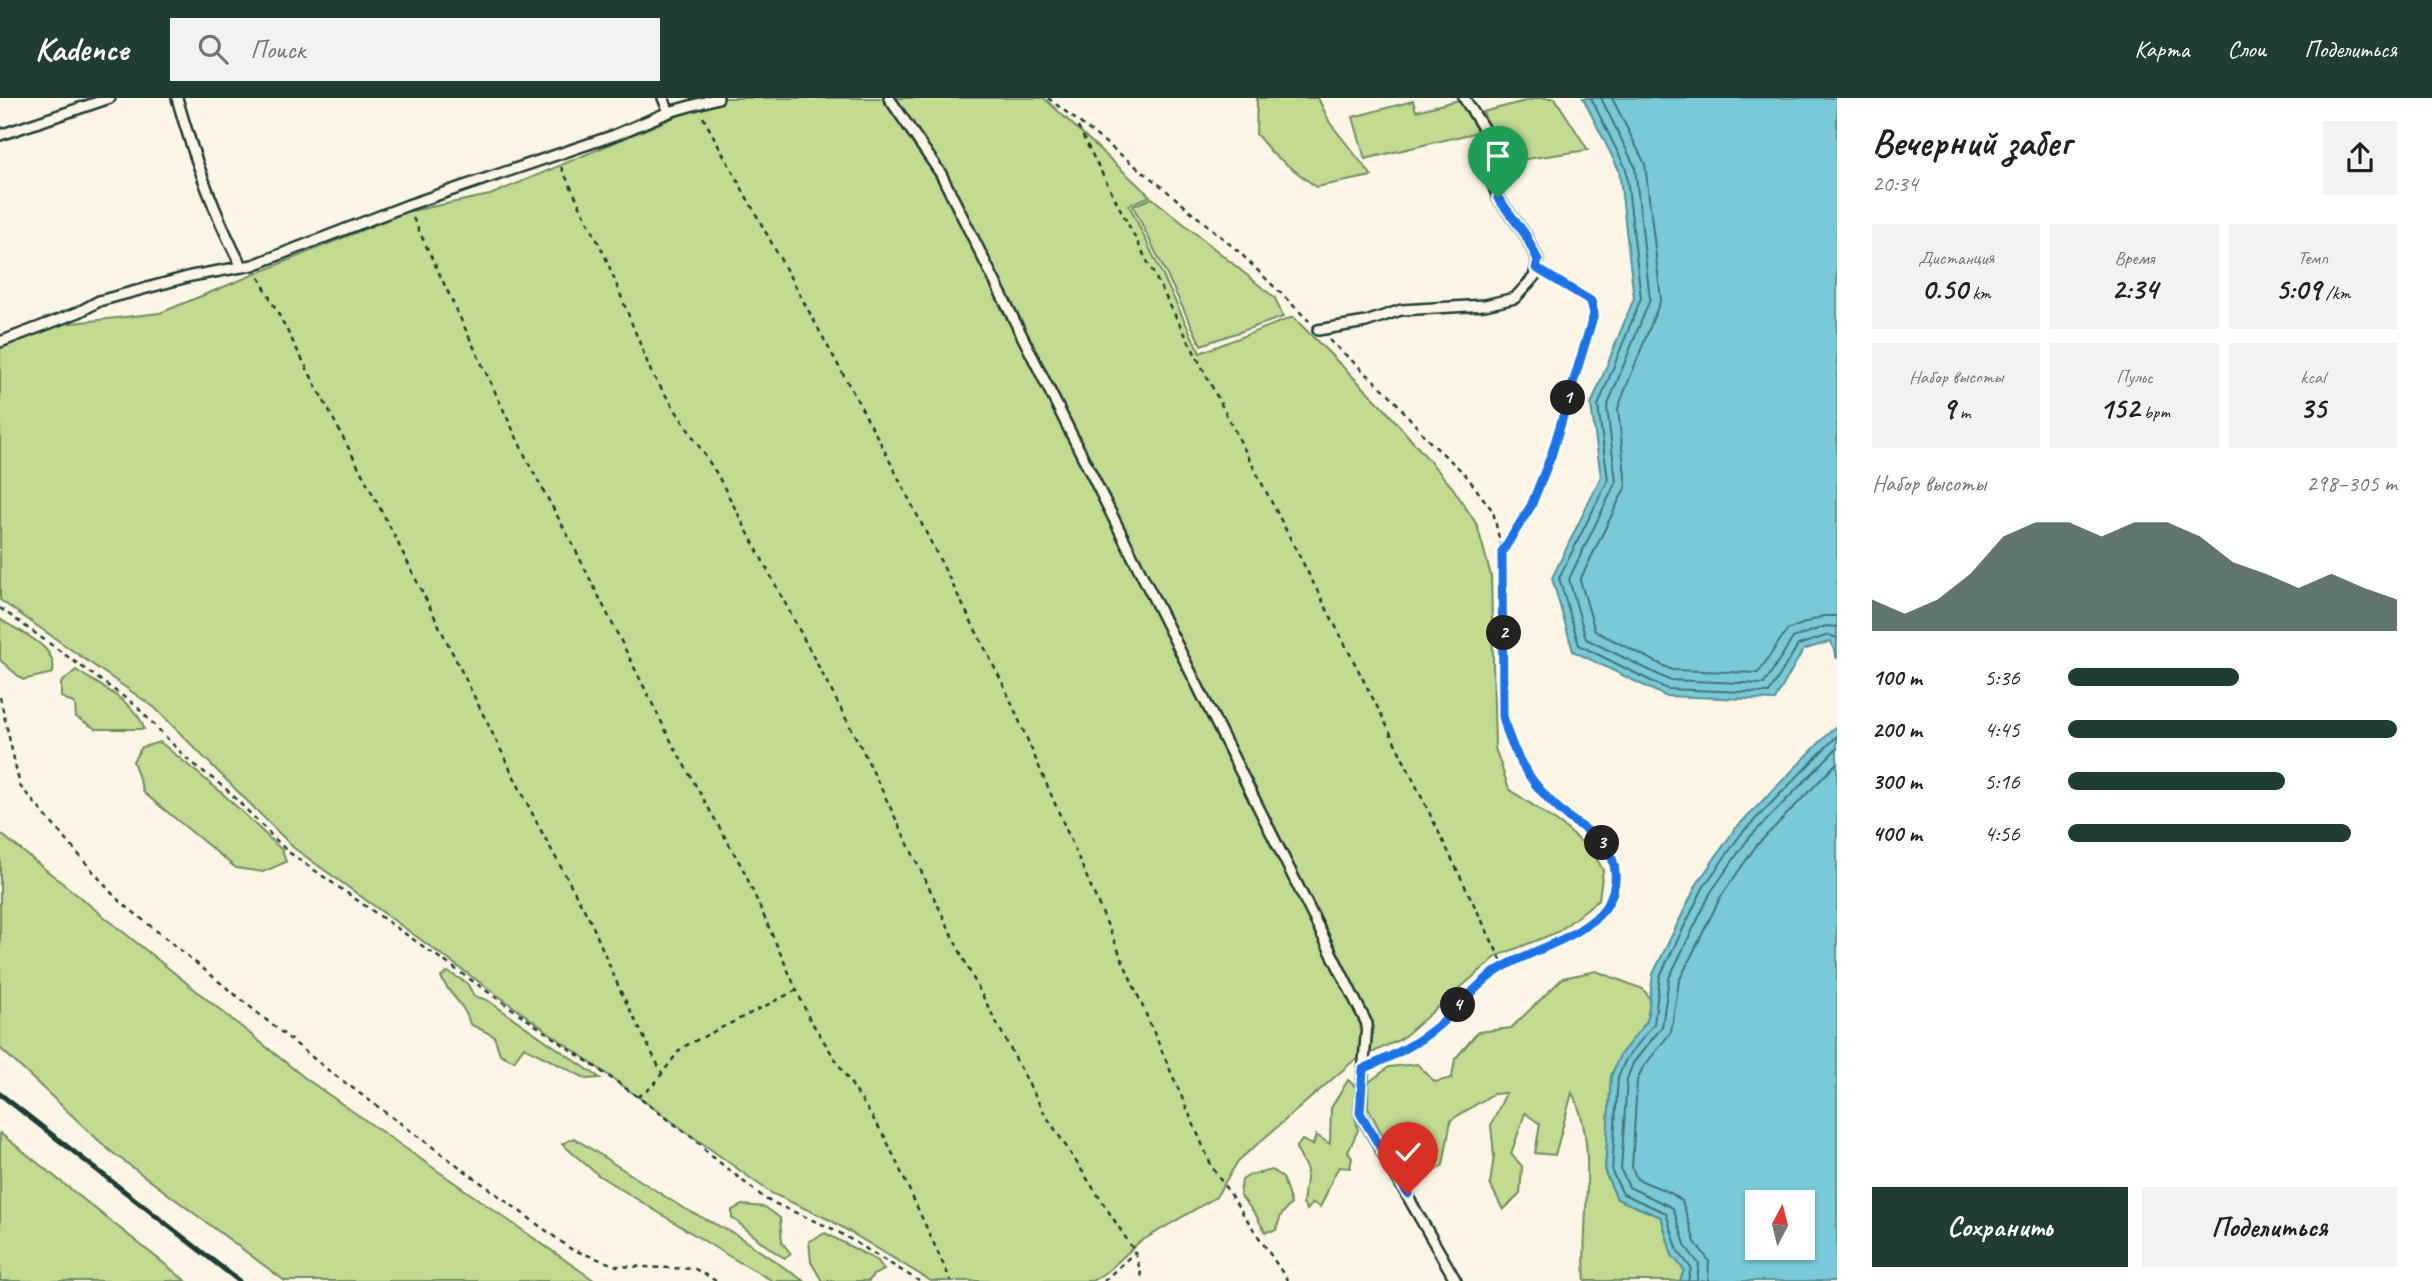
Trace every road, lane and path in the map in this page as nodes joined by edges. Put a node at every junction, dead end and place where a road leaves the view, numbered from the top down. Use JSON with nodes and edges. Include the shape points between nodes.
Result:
{"nodes":[{"id":1,"x":110,"y":98,"type":"edge"},
{"id":2,"x":177,"y":98,"type":"edge"},
{"id":3,"x":663,"y":98,"type":"edge"},
{"id":4,"x":718,"y":98,"type":"edge"},
{"id":5,"x":889,"y":98,"type":"edge"},
{"id":6,"x":1048,"y":98,"type":"edge"},
{"id":7,"x":1464,"y":98,"type":"edge"},
{"id":8,"x":695,"y":106,"type":"junction"},
{"id":9,"x":669,"y":112,"type":"junction"},
{"id":10,"x":1076,"y":123,"type":"junction"},
{"id":11,"x":0,"y":135,"type":"edge"},
{"id":12,"x":555,"y":154,"type":"junction"},
{"id":13,"x":408,"y":205,"type":"junction"},
{"id":14,"x":253,"y":265,"type":"junction"},
{"id":15,"x":242,"y":267,"type":"junction"},
{"id":16,"x":1536,"y":268,"type":"junction"},
{"id":17,"x":1318,"y":330,"type":"junction"},
{"id":18,"x":0,"y":342,"type":"edge"},
{"id":19,"x":1502,"y":552,"type":"junction"},
{"id":20,"x":0,"y":608,"type":"edge"},
{"id":21,"x":0,"y":697,"type":"edge"},
{"id":22,"x":1504,"y":967,"type":"junction"},
{"id":23,"x":797,"y":990,"type":"junction"},
{"id":24,"x":1363,"y":1069,"type":"junction"},
{"id":25,"x":662,"y":1073,"type":"junction"},
{"id":26,"x":638,"y":1097,"type":"junction"},
{"id":27,"x":1135,"y":1252,"type":"junction"},
{"id":28,"x":716,"y":1281,"type":"edge"},
{"id":29,"x":919,"y":1281,"type":"edge"},
{"id":30,"x":951,"y":1281,"type":"edge"},
{"id":31,"x":1104,"y":1281,"type":"edge"},
{"id":32,"x":1143,"y":1281,"type":"edge"},
{"id":33,"x":1288,"y":1281,"type":"edge"},
{"id":34,"x":1456,"y":1281,"type":"edge"}],
"edges":[{"from":1,"to":11,"type":"lane"},
{"from":2,"to":15,"type":"lane","via":[[199,176]]},
{"from":3,"to":9,"type":"lane"},
{"from":4,"to":8,"type":"lane"},
{"from":5,"to":24,"type":"lane","via":[[941,174],[1367,1024]]},
{"from":6,"to":10,"type":"path"},
{"from":7,"to":16,"type":"lane","via":[[1487,134],[1485,163],[1498,198],[1525,234],[1538,260]]},
{"from":8,"to":9,"type":"lane"},
{"from":8,"to":33,"type":"path","via":[[880,442],[1005,688],[1212,1167]]},
{"from":9,"to":12,"type":"lane"},
{"from":10,"to":17,"type":"path","via":[[1238,251]]},
{"from":10,"to":22,"type":"path","via":[[1383,718]]},
{"from":12,"to":13,"type":"lane"},
{"from":12,"to":27,"type":"path","via":[[606,256],[652,374],[723,486],[862,749],[1043,1111]]},
{"from":13,"to":14,"type":"lane"},
{"from":13,"to":23,"type":"path","via":[[530,466],[674,747],[743,869]]},
{"from":14,"to":15,"type":"lane"},
{"from":14,"to":25,"type":"path","via":[[591,922]]},
{"from":15,"to":18,"type":"lane","via":[[99,301]]},
{"from":16,"to":17,"type":"lane","via":[[1534,277],[1515,298],[1401,310]]},
{"from":16,"to":19,"type":"path","via":[[1591,301],[1594,314],[1551,456],[1531,506]]},
{"from":17,"to":19,"type":"path","via":[[1389,394],[1464,473],[1493,512]]},
{"from":19,"to":22,"type":"path","via":[[1507,735],[1535,784],[1605,846],[1616,871],[1615,890],[1600,915]]},
{"from":20,"to":26,"type":"path","via":[[135,705],[288,850]]},
{"from":21,"to":28,"type":"path","via":[[20,786],[127,906],[328,1070],[571,1249],[617,1266],[695,1269]]},
{"from":22,"to":24,"type":"path","via":[[1478,985],[1434,1029],[1401,1052]]},
{"from":23,"to":25,"type":"path","via":[[681,1048]]},
{"from":23,"to":30,"type":"path","via":[[809,1018],[885,1137]]},
{"from":24,"to":34,"type":"lane","via":[[1360,1113]]},
{"from":25,"to":26,"type":"path"},
{"from":26,"to":29,"type":"path","via":[[767,1200],[835,1230]]},
{"from":27,"to":31,"type":"path"},
{"from":27,"to":32,"type":"path"}]}
